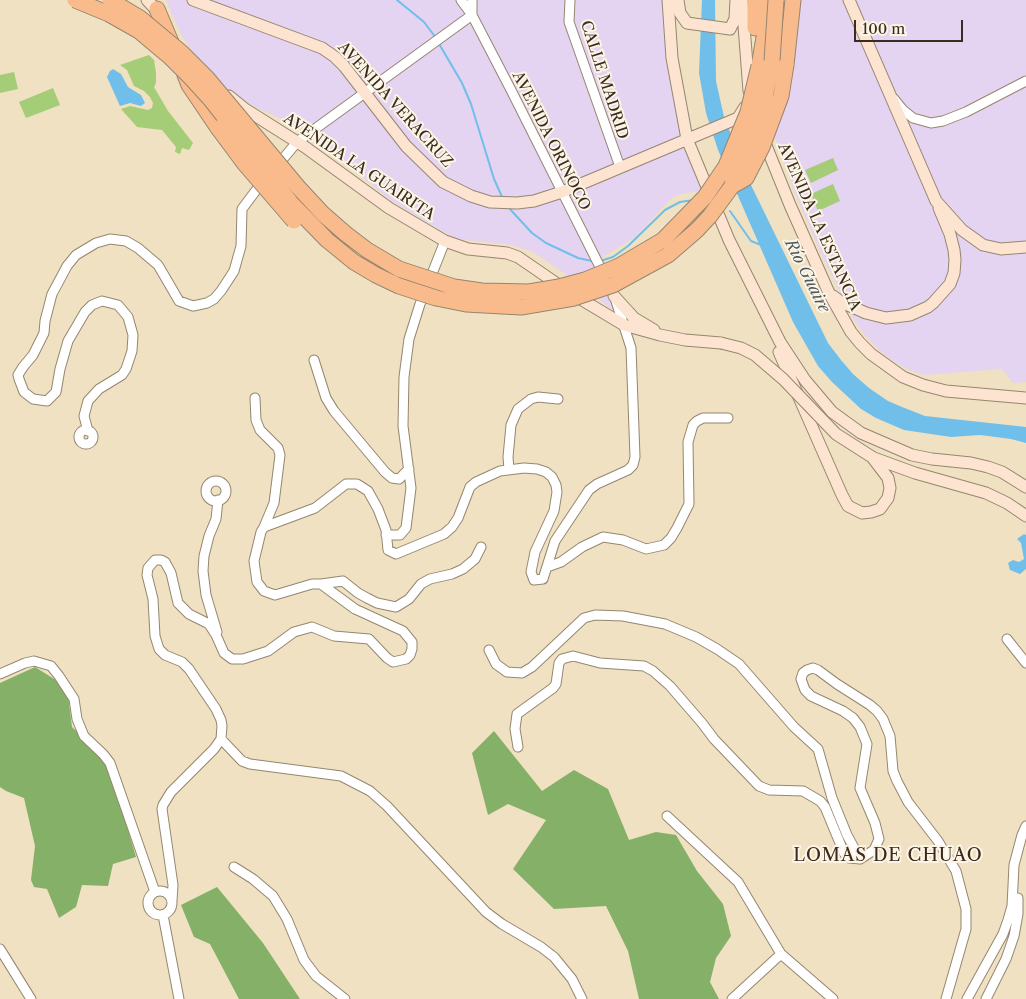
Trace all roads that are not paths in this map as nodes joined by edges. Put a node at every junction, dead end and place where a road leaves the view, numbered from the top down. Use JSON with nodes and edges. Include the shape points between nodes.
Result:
{"nodes":[{"id":1,"x":75,"y":0,"type":"edge"},
{"id":2,"x":110,"y":0,"type":"edge"},
{"id":3,"x":122,"y":0,"type":"edge"},
{"id":4,"x":193,"y":0,"type":"edge"},
{"id":5,"x":461,"y":0,"type":"edge"},
{"id":6,"x":472,"y":0,"type":"edge"},
{"id":7,"x":570,"y":0,"type":"edge"},
{"id":8,"x":668,"y":0,"type":"edge"},
{"id":9,"x":678,"y":0,"type":"edge"},
{"id":10,"x":736,"y":0,"type":"edge"},
{"id":11,"x":742,"y":0,"type":"edge"},
{"id":12,"x":755,"y":0,"type":"edge"},
{"id":13,"x":765,"y":0,"type":"edge"},
{"id":14,"x":776,"y":0,"type":"edge"},
{"id":15,"x":793,"y":0,"type":"edge"},
{"id":16,"x":849,"y":0,"type":"edge"},
{"id":17,"x":153,"y":3,"type":"edge"},
{"id":18,"x":472,"y":15,"type":"junction"},
{"id":19,"x":177,"y":56,"type":"junction"},
{"id":20,"x":759,"y":66,"type":"junction"},
{"id":21,"x":1026,"y":81,"type":"edge"},
{"id":22,"x":366,"y":93,"type":"junction"},
{"id":23,"x":749,"y":93,"type":"junction"},
{"id":24,"x":889,"y":93,"type":"junction"},
{"id":25,"x":739,"y":122,"type":"junction"},
{"id":26,"x":762,"y":136,"type":"junction"},
{"id":27,"x":686,"y":139,"type":"junction"},
{"id":28,"x":297,"y":142,"type":"junction"},
{"id":29,"x":620,"y":167,"type":"junction"},
{"id":30,"x":732,"y":186,"type":"junction"},
{"id":31,"x":562,"y":192,"type":"junction"},
{"id":32,"x":936,"y":201,"type":"junction"},
{"id":33,"x":445,"y":241,"type":"junction"},
{"id":34,"x":1026,"y":247,"type":"edge"},
{"id":35,"x":354,"y":262,"type":"junction"},
{"id":36,"x":752,"y":287,"type":"junction"},
{"id":37,"x":829,"y":294,"type":"junction"},
{"id":38,"x":614,"y":296,"type":"junction"},
{"id":39,"x":624,"y":325,"type":"junction"},
{"id":40,"x":667,"y":336,"type":"junction"},
{"id":41,"x":314,"y":360,"type":"dead end"},
{"id":42,"x":255,"y":398,"type":"dead end"},
{"id":43,"x":1026,"y":398,"type":"edge"},
{"id":44,"x":558,"y":399,"type":"dead end"},
{"id":45,"x":728,"y":418,"type":"dead end"},
{"id":46,"x":88,"y":430,"type":"dead end"},
{"id":47,"x":872,"y":458,"type":"junction"},
{"id":48,"x":409,"y":470,"type":"junction"},
{"id":49,"x":510,"y":470,"type":"junction"},
{"id":50,"x":1022,"y":484,"type":"edge"},
{"id":51,"x":218,"y":500,"type":"dead end"},
{"id":52,"x":1026,"y":516,"type":"edge"},
{"id":53,"x":264,"y":527,"type":"junction"},
{"id":54,"x":386,"y":535,"type":"junction"},
{"id":55,"x":481,"y":547,"type":"dead end"},
{"id":56,"x":547,"y":567,"type":"junction"},
{"id":57,"x":321,"y":584,"type":"junction"},
{"id":58,"x":1007,"y":639,"type":"dead end"},
{"id":59,"x":221,"y":647,"type":"junction"},
{"id":60,"x":489,"y":650,"type":"dead end"},
{"id":61,"x":1026,"y":662,"type":"edge"},
{"id":62,"x":0,"y":674,"type":"edge"},
{"id":63,"x":221,"y":739,"type":"junction"},
{"id":64,"x":518,"y":747,"type":"dead end"},
{"id":65,"x":667,"y":816,"type":"dead end"},
{"id":66,"x":1026,"y":826,"type":"edge"},
{"id":67,"x":860,"y":859,"type":"junction"},
{"id":68,"x":1014,"y":865,"type":"junction"},
{"id":69,"x":234,"y":867,"type":"dead end"},
{"id":70,"x":155,"y":892,"type":"junction"},
{"id":71,"x":172,"y":901,"type":"junction"},
{"id":72,"x":163,"y":915,"type":"junction"},
{"id":73,"x":0,"y":949,"type":"edge"},
{"id":74,"x":781,"y":954,"type":"junction"},
{"id":75,"x":31,"y":999,"type":"edge"},
{"id":76,"x":179,"y":999,"type":"edge"},
{"id":77,"x":345,"y":999,"type":"edge"},
{"id":78,"x":582,"y":999,"type":"edge"},
{"id":79,"x":732,"y":999,"type":"edge"},
{"id":80,"x":833,"y":999,"type":"edge"},
{"id":81,"x":946,"y":999,"type":"edge"},
{"id":82,"x":968,"y":999,"type":"edge"},
{"id":83,"x":986,"y":999,"type":"edge"}],
"edges":[{"from":1,"to":35,"type":"highway","bridge":true,"via":[[139,31],[164,52],[210,100],[292,204]]},
{"from":2,"to":20,"type":"highway","bridge":true,"via":[[140,18],[182,53],[207,78],[298,187],[346,234],[399,269],[454,287],[482,291],[529,292],[585,280],[620,266],[663,240],[705,197],[726,166],[748,112]]},
{"from":3,"to":19,"type":"highway","via":[[155,23]]},
{"from":4,"to":22,"type":"street","name":"AVENIDA VERACRUZ","via":[[322,48],[335,57]]},
{"from":5,"to":18,"type":"street","name":"AVENIDA ORINOCO"},
{"from":6,"to":18,"type":"street"},
{"from":7,"to":29,"type":"street","name":"CALLE MADRID","via":[[569,22]]},
{"from":8,"to":27,"type":"street","via":[[672,58]]},
{"from":9,"to":10,"type":"street","via":[[680,14],[687,23],[730,29],[735,19]]},
{"from":11,"to":23,"type":"street","name":"AVENIDA LA ESTANCIA"},
{"from":12,"to":20,"type":"highway"},
{"from":13,"to":20,"type":"highway","via":[[765,32]]},
{"from":14,"to":30,"type":"highway","bridge":true,"via":[[768,90],[761,118],[735,171]]},
{"from":15,"to":30,"type":"highway","bridge":true,"via":[[781,96],[773,122],[746,178]]},
{"from":16,"to":24,"type":"street"},
{"from":17,"to":19,"type":"highway"},
{"from":17,"to":28,"type":"street","name":"AVENIDA LA GUAIRITA","via":[[183,47],[233,100]]},
{"from":18,"to":22,"type":"street"},
{"from":18,"to":31,"type":"street","name":"AVENIDA ORINOCO"},
{"from":19,"to":35,"type":"highway","bridge":true,"via":[[189,85],[244,163],[294,220],[331,255]]},
{"from":21,"to":24,"type":"street","via":[[966,112],[931,123],[913,118]]},
{"from":22,"to":28,"type":"street"},
{"from":22,"to":31,"type":"street","name":"AVENIDA VERACRUZ","via":[[406,146],[443,182],[471,196],[498,203],[517,203]]},
{"from":23,"to":25,"type":"street"},
{"from":23,"to":26,"type":"street","name":"AVENIDA LA ESTANCIA"},
{"from":24,"to":32,"type":"street"},
{"from":25,"to":26,"type":"street","via":[[756,126]]},
{"from":25,"to":27,"type":"street"},
{"from":25,"to":27,"type":"street"},
{"from":26,"to":37,"type":"street","name":"AVENIDA LA ESTANCIA"},
{"from":27,"to":29,"type":"street","name":"AVENIDA VERACRUZ"},
{"from":27,"to":36,"type":"street"},
{"from":28,"to":33,"type":"street","name":"AVENIDA LA GUAIRITA","via":[[389,208]]},
{"from":28,"to":46,"type":"street","via":[[244,205],[241,246],[234,271],[214,299],[193,306],[179,301],[158,265],[126,242],[110,239],[96,243],[76,255],[67,266],[52,294],[44,333],[18,379],[24,392],[33,399],[47,400],[56,392],[68,341],[85,312],[102,301],[118,305],[128,317],[133,335],[132,351],[122,374],[99,389],[88,401],[84,416]]},
{"from":29,"to":31,"type":"street","name":"AVENIDA VERACRUZ"},
{"from":30,"to":35,"type":"highway","bridge":true,"via":[[710,216],[668,255],[614,285],[541,305],[491,306],[451,302],[399,286]]},
{"from":31,"to":38,"type":"street","name":"AVENIDA ORINOCO","bridge":true},
{"from":32,"to":34,"type":"street","via":[[962,230],[983,245],[1002,249]]},
{"from":32,"to":37,"type":"street","via":[[950,234],[955,260],[950,284],[933,303],[910,315],[886,318],[866,313]]},
{"from":33,"to":39,"type":"street","name":"AVENIDA LA GUAIRITA","via":[[468,249],[518,257]]},
{"from":33,"to":48,"type":"street","via":[[409,339],[403,400],[404,447]]},
{"from":36,"to":47,"type":"street","via":[[842,495],[848,506],[862,512],[876,511],[884,506],[890,488],[888,478]]},
{"from":36,"to":50,"type":"street","via":[[780,342],[805,380],[827,407],[847,424],[877,441],[912,454],[988,467]]},
{"from":37,"to":43,"type":"street","name":"AVENIDA LA ESTANCIA","via":[[860,343],[903,377],[946,391]]},
{"from":38,"to":39,"type":"street","name":"AVENIDA ORINOCO"},
{"from":38,"to":40,"type":"street","via":[[634,318]]},
{"from":39,"to":40,"type":"street","name":"AVENIDA LA GUAIRITA"},
{"from":39,"to":56,"type":"street","name":"AVENIDA ORINOCO","via":[[631,348],[633,465],[589,490],[555,541]]},
{"from":40,"to":47,"type":"street","name":"AVENIDA LA GUAIRITA","bridge":true,"via":[[721,342],[755,355],[836,434]]},
{"from":41,"to":48,"type":"street","via":[[326,398],[334,411],[385,472],[399,479]]},
{"from":42,"to":53,"type":"street","via":[[260,430],[278,448],[280,455],[274,503]]},
{"from":44,"to":49,"type":"street","via":[[538,397],[518,409],[511,425]]},
{"from":45,"to":56,"type":"street","via":[[703,418],[693,425],[688,442],[689,504],[678,528],[664,544],[646,549],[603,537]]},
{"from":47,"to":52,"type":"street","name":"AVENIDA LA GUAIRITA","via":[[986,493]]},
{"from":48,"to":54,"type":"street","via":[[411,488],[406,528],[400,535]]},
{"from":49,"to":54,"type":"street","via":[[482,478],[470,487],[458,518],[444,534],[396,554],[388,550]]},
{"from":49,"to":56,"type":"street","via":[[537,469],[552,477],[556,485],[554,511],[532,561],[530,572],[534,580],[543,579]]},
{"from":51,"to":59,"type":"street","via":[[203,571],[206,595]]},
{"from":53,"to":54,"type":"street","via":[[315,508],[340,488],[352,483],[368,491]]},
{"from":53,"to":57,"type":"street","via":[[254,562],[257,582],[264,591],[275,595]]},
{"from":55,"to":57,"type":"street","via":[[463,569],[421,584],[409,599],[396,607],[377,603],[343,581]]},
{"from":57,"to":59,"type":"street","via":[[355,609],[403,631],[412,642],[406,660],[393,662],[369,639],[334,636],[312,627],[294,632],[268,651],[243,659],[227,657]]},
{"from":58,"to":61,"type":"street"},
{"from":59,"to":63,"type":"street","via":[[213,628],[189,614],[178,603],[168,566],[161,560],[155,560],[147,575],[158,649],[186,664],[194,675],[222,720]]},
{"from":60,"to":67,"type":"street","via":[[496,664],[507,672],[522,673],[584,618],[595,615],[623,616],[665,624],[696,637],[739,664],[794,727],[818,749],[832,798]]},
{"from":62,"to":70,"type":"street","via":[[34,660],[51,666],[60,676],[74,699],[84,736],[110,763]]},
{"from":63,"to":71,"type":"street","via":[[163,804]]},
{"from":63,"to":78,"type":"street","via":[[242,761],[250,764],[341,776],[370,791],[486,912],[554,958],[572,979]]},
{"from":64,"to":67,"type":"street","via":[[517,714],[553,688],[562,659],[573,656],[644,666],[670,686],[759,786],[769,790],[803,791],[820,801],[844,854]]},
{"from":65,"to":74,"type":"street","via":[[738,882]]},
{"from":66,"to":68,"type":"street"},
{"from":67,"to":81,"type":"street","via":[[874,850],[879,839],[860,788],[865,737],[849,715],[805,690],[801,679],[803,673],[813,668],[877,711],[890,736],[896,781],[956,871],[966,909],[966,929]]},
{"from":68,"to":82,"type":"street","via":[[1012,906],[1004,934]]},
{"from":68,"to":83,"type":"street","via":[[1018,898],[1014,936]]},
{"from":69,"to":77,"type":"street","via":[[273,896],[287,919],[304,960],[316,976]]},
{"from":70,"to":71,"type":"street","via":[[166,892]]},
{"from":70,"to":72,"type":"street","via":[[148,905],[152,912]]},
{"from":71,"to":72,"type":"street","via":[[171,908]]},
{"from":72,"to":76,"type":"street"},
{"from":73,"to":75,"type":"street"},
{"from":74,"to":79,"type":"street"},
{"from":74,"to":80,"type":"street"}]}
